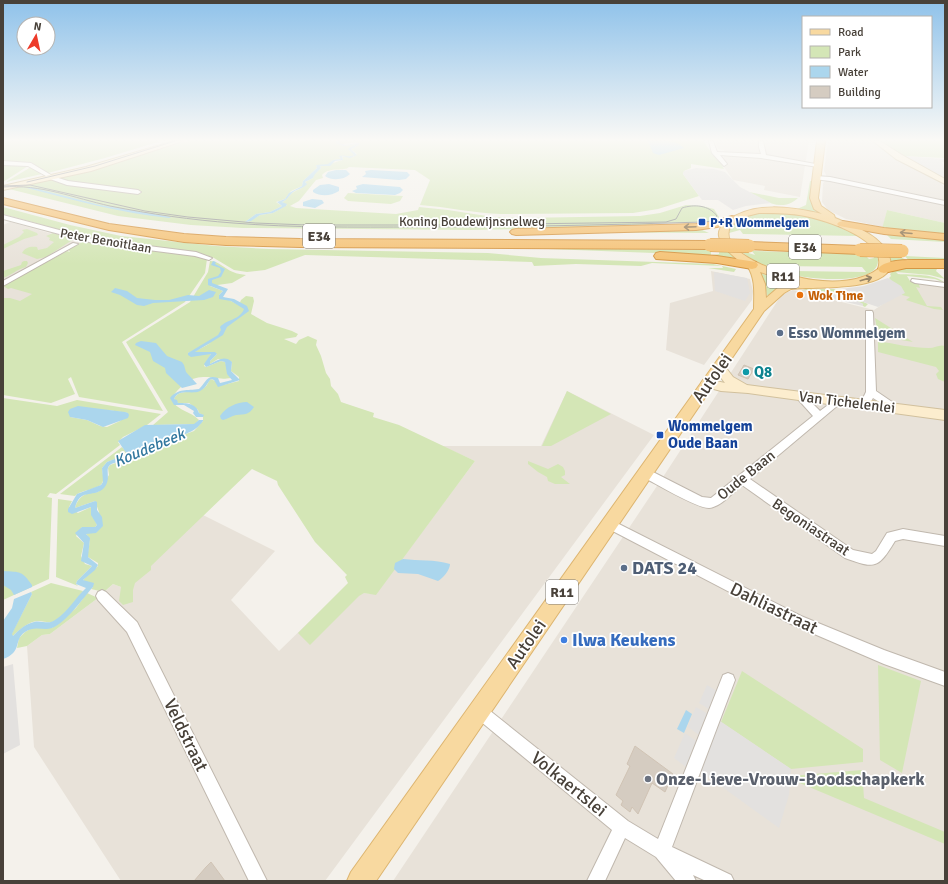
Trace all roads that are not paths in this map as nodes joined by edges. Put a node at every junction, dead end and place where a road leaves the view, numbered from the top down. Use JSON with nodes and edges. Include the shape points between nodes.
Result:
{"nodes":[{"id":1,"x":13,"y":182,"type":"edge"},
{"id":2,"x":25,"y":182,"type":"edge"},
{"id":3,"x":70,"y":182,"type":"edge"},
{"id":4,"x":810,"y":182,"type":"edge"},
{"id":5,"x":816,"y":182,"type":"edge"},
{"id":6,"x":847,"y":182,"type":"edge"},
{"id":7,"x":3,"y":184,"type":"edge"},
{"id":8,"x":3,"y":188,"type":"edge"},
{"id":9,"x":3,"y":192,"type":"edge"},
{"id":10,"x":138,"y":192,"type":"dead end"},
{"id":11,"x":3,"y":201,"type":"edge"},
{"id":12,"x":945,"y":203,"type":"edge"},
{"id":13,"x":780,"y":210,"type":"junction"},
{"id":14,"x":3,"y":217,"type":"edge"},
{"id":15,"x":732,"y":219,"type":"junction"},
{"id":16,"x":840,"y":223,"type":"junction"},
{"id":17,"x":496,"y":233,"type":"junction"},
{"id":18,"x":945,"y":237,"type":"edge"},
{"id":19,"x":708,"y":242,"type":"junction"},
{"id":20,"x":418,"y":243,"type":"junction"},
{"id":21,"x":75,"y":244,"type":"dead end"},
{"id":22,"x":945,"y":246,"type":"edge"},
{"id":23,"x":899,"y":248,"type":"junction"},
{"id":24,"x":945,"y":254,"type":"edge"},
{"id":25,"x":684,"y":257,"type":"junction"},
{"id":26,"x":209,"y":258,"type":"dead end"},
{"id":27,"x":945,"y":264,"type":"edge"},
{"id":28,"x":752,"y":265,"type":"junction"},
{"id":29,"x":884,"y":269,"type":"junction"},
{"id":30,"x":757,"y":277,"type":"junction"},
{"id":31,"x":915,"y":281,"type":"dead end"},
{"id":32,"x":3,"y":284,"type":"edge"},
{"id":33,"x":815,"y":284,"type":"junction"},
{"id":34,"x":945,"y":284,"type":"edge"},
{"id":35,"x":760,"y":309,"type":"junction"},
{"id":36,"x":869,"y":313,"type":"dead end"},
{"id":37,"x":719,"y":367,"type":"junction"},
{"id":38,"x":707,"y":383,"type":"junction"},
{"id":39,"x":748,"y":389,"type":"junction"},
{"id":40,"x":872,"y":392,"type":"junction"},
{"id":41,"x":800,"y":396,"type":"junction"},
{"id":42,"x":833,"y":400,"type":"junction"},
{"id":43,"x":865,"y":404,"type":"junction"},
{"id":44,"x":895,"y":408,"type":"junction"},
{"id":45,"x":945,"y":415,"type":"edge"},
{"id":46,"x":819,"y":416,"type":"junction"},
{"id":47,"x":645,"y":474,"type":"junction"},
{"id":48,"x":742,"y":479,"type":"junction"},
{"id":49,"x":609,"y":524,"type":"junction"},
{"id":50,"x":945,"y":542,"type":"edge"},
{"id":51,"x":102,"y":596,"type":"dead end"},
{"id":52,"x":945,"y":679,"type":"edge"},
{"id":53,"x":728,"y":680,"type":"dead end"},
{"id":54,"x":479,"y":711,"type":"junction"},
{"id":55,"x":622,"y":827,"type":"junction"},
{"id":56,"x":662,"y":851,"type":"junction"},
{"id":57,"x":258,"y":881,"type":"edge"},
{"id":58,"x":360,"y":881,"type":"edge"},
{"id":59,"x":596,"y":881,"type":"edge"},
{"id":60,"x":686,"y":881,"type":"edge"},
{"id":61,"x":725,"y":881,"type":"edge"}],
"edges":[{"from":1,"to":7,"type":"street"},
{"from":2,"to":8,"type":"street"},
{"from":3,"to":10,"type":"street"},
{"from":4,"to":13,"type":"main road","via":[[805,202],[796,208]]},
{"from":5,"to":16,"type":"main road","via":[[816,205]]},
{"from":6,"to":12,"type":"street"},
{"from":9,"to":17,"type":"highway","name":"Koning Boudewijnsnelweg","number":"E34","via":[[121,222],[191,231],[269,235]]},
{"from":11,"to":20,"type":"highway","name":"Koning Boudewijnsnelweg","number":"E34","via":[[109,227],[184,238],[263,242]]},
{"from":13,"to":15,"type":"main road","via":[[753,212]]},
{"from":13,"to":16,"type":"main road"},
{"from":14,"to":26,"type":"street","name":"Peter Benoitlaan","via":[[93,240]]},
{"from":15,"to":17,"type":"highway","one_way":true,"via":[[696,227]]},
{"from":15,"to":28,"type":"main road","name":"Autolei","number":"R11","via":[[724,230],[725,240],[734,252]]},
{"from":18,"to":16,"type":"highway","one_way":true,"via":[[884,232]]},
{"from":16,"to":29,"type":"main road","via":[[864,235],[880,248],[885,256]]},
{"from":17,"to":19,"type":"highway","name":"Koning Boudewijnsnelweg","number":"E34"},
{"from":19,"to":20,"type":"highway","name":"Koning Boudewijnsnelweg","number":"E34"},
{"from":19,"to":23,"type":"highway","name":"Koning Boudewijnsnelweg","number":"E34","bridge":true},
{"from":20,"to":25,"type":"highway","via":[[447,248]]},
{"from":21,"to":32,"type":"street","name":"Peter Benoitlaan"},
{"from":22,"to":23,"type":"highway","name":"Koning Boudewijnsnelweg","number":"E34"},
{"from":23,"to":24,"type":"highway","name":"Koning Boudewijnsnelweg","number":"E34"},
{"from":25,"to":28,"type":"highway","via":[[728,260]]},
{"from":25,"to":30,"type":"highway","via":[[726,264]]},
{"from":27,"to":29,"type":"highway","via":[[905,264]]},
{"from":28,"to":30,"type":"main road","number":"R11"},
{"from":28,"to":33,"type":"main road","name":"Autolei","number":"R11","via":[[774,274]]},
{"from":33,"to":29,"type":"main road","name":"Autolei","number":"R11","one_way":true,"via":[[855,282],[874,277]]},
{"from":30,"to":35,"type":"main road","number":"R11","via":[[761,291]]},
{"from":31,"to":34,"type":"street"},
{"from":33,"to":35,"type":"main road","name":"Autolei","number":"R11","via":[[798,284],[782,289]]},
{"from":35,"to":37,"type":"main road","name":"Autolei","number":"R11"},
{"from":36,"to":40,"type":"street"},
{"from":37,"to":38,"type":"main road","name":"Autolei","number":"R11"},
{"from":37,"to":39,"type":"street","name":"Van Tichelenlei","via":[[732,383]]},
{"from":38,"to":39,"type":"street","name":"Van Tichelenlei"},
{"from":38,"to":47,"type":"main road","name":"Autolei","number":"R11"},
{"from":39,"to":41,"type":"street","name":"Van Tichelenlei"},
{"from":40,"to":43,"type":"street"},
{"from":40,"to":44,"type":"street"},
{"from":41,"to":42,"type":"street","name":"Van Tichelenlei"},
{"from":41,"to":46,"type":"street"},
{"from":42,"to":43,"type":"street","name":"Van Tichelenlei"},
{"from":42,"to":46,"type":"street","name":"Oude Baan","via":[[832,406]]},
{"from":43,"to":44,"type":"street","name":"Van Tichelenlei"},
{"from":44,"to":45,"type":"street","name":"Van Tichelenlei"},
{"from":46,"to":48,"type":"street","name":"Oude Baan"},
{"from":47,"to":48,"type":"street","name":"Oude Baan","via":[[700,501],[709,502],[715,501]]},
{"from":47,"to":49,"type":"main road","name":"Autolei","number":"R11"},
{"from":48,"to":50,"type":"street","name":"Begoniastraat","via":[[849,554],[861,558],[874,560],[892,537],[903,534]]},
{"from":49,"to":52,"type":"street","name":"Dahliastraat","via":[[796,620],[884,657]]},
{"from":49,"to":54,"type":"main road","name":"Autolei","number":"R11"},
{"from":51,"to":57,"type":"street","name":"Veldstraat","via":[[132,627]]},
{"from":53,"to":56,"type":"street"},
{"from":54,"to":55,"type":"street","name":"Volkaertslei"},
{"from":54,"to":58,"type":"main road","name":"Autolei","number":"R11"},
{"from":55,"to":56,"type":"street","name":"Volkaertslei"},
{"from":55,"to":59,"type":"street"},
{"from":56,"to":60,"type":"street","name":"Volkaertslei"},
{"from":56,"to":61,"type":"street","name":"Volkaertslei"}]}
